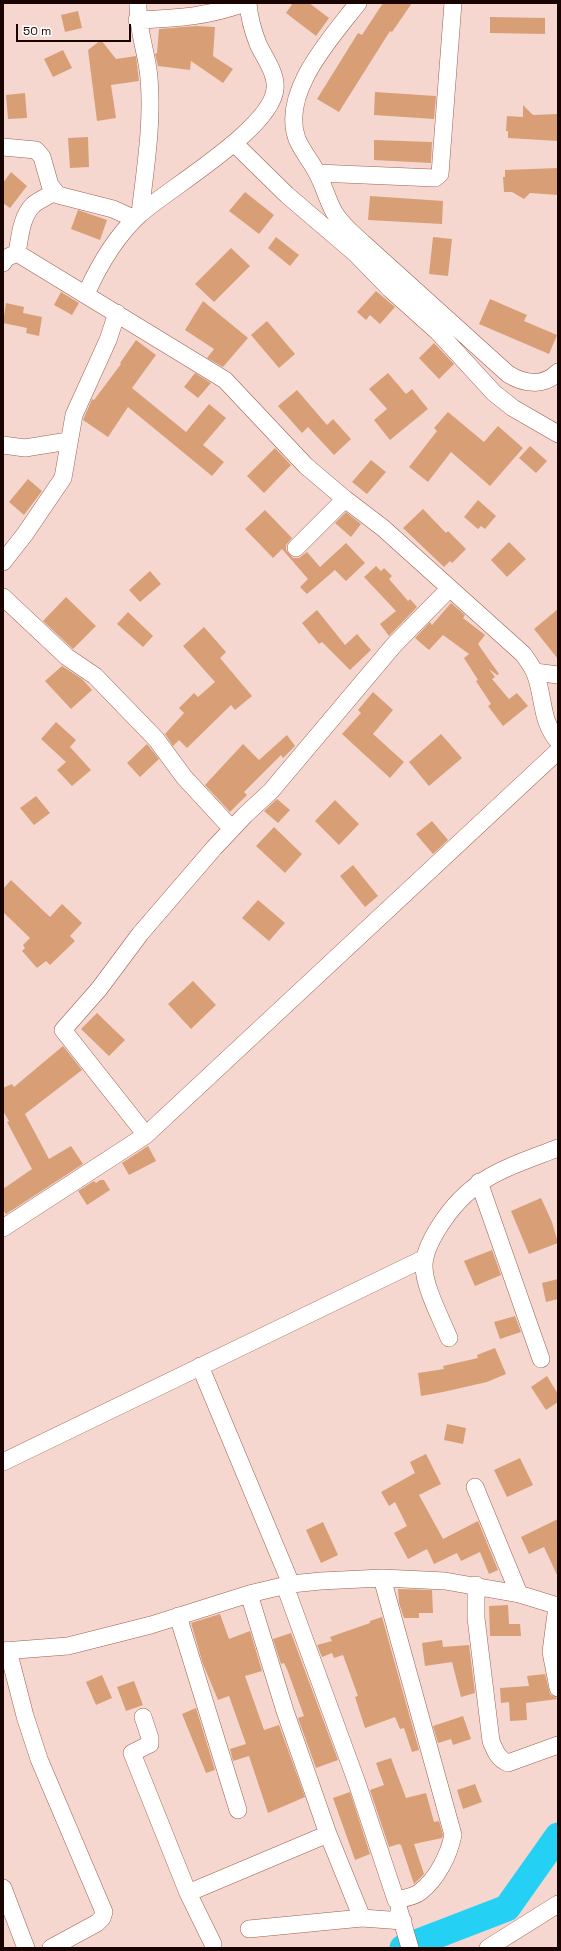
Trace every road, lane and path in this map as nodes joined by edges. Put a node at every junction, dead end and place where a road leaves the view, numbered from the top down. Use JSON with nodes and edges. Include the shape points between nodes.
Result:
{"nodes":[{"id":1,"x":138,"y":3,"type":"edge"},
{"id":2,"x":246,"y":3,"type":"edge"},
{"id":3,"x":358,"y":3,"type":"edge"},
{"id":4,"x":453,"y":3,"type":"edge"},
{"id":5,"x":137,"y":20,"type":"junction"},
{"id":6,"x":235,"y":144,"type":"junction"},
{"id":7,"x":3,"y":148,"type":"edge"},
{"id":8,"x":317,"y":173,"type":"junction"},
{"id":9,"x":54,"y":192,"type":"junction"},
{"id":10,"x":138,"y":217,"type":"junction"},
{"id":11,"x":17,"y":253,"type":"junction"},
{"id":12,"x":3,"y":263,"type":"edge"},
{"id":13,"x":86,"y":294,"type":"junction"},
{"id":14,"x":117,"y":313,"type":"junction"},
{"id":15,"x":558,"y":372,"type":"edge"},
{"id":16,"x":558,"y":434,"type":"edge"},
{"id":17,"x":68,"y":441,"type":"junction"},
{"id":18,"x":3,"y":445,"type":"edge"},
{"id":19,"x":345,"y":499,"type":"junction"},
{"id":20,"x":296,"y":548,"type":"dead end"},
{"id":21,"x":3,"y":562,"type":"edge"},
{"id":22,"x":449,"y":589,"type":"junction"},
{"id":23,"x":3,"y":597,"type":"edge"},
{"id":24,"x":535,"y":672,"type":"junction"},
{"id":25,"x":558,"y":675,"type":"edge"},
{"id":26,"x":558,"y":741,"type":"edge"},
{"id":27,"x":558,"y":751,"type":"edge"},
{"id":28,"x":232,"y":829,"type":"junction"},
{"id":29,"x":146,"y":1136,"type":"junction"},
{"id":30,"x":558,"y":1148,"type":"edge"},
{"id":31,"x":479,"y":1182,"type":"junction"},
{"id":32,"x":3,"y":1228,"type":"edge"},
{"id":33,"x":425,"y":1258,"type":"junction"},
{"id":34,"x":450,"y":1338,"type":"dead end"},
{"id":35,"x":541,"y":1359,"type":"dead end"},
{"id":36,"x":200,"y":1366,"type":"junction"},
{"id":37,"x":3,"y":1462,"type":"edge"},
{"id":38,"x":475,"y":1487,"type":"dead end"},
{"id":39,"x":382,"y":1578,"type":"junction"},
{"id":40,"x":288,"y":1585,"type":"junction"},
{"id":41,"x":476,"y":1585,"type":"junction"},
{"id":42,"x":249,"y":1594,"type":"junction"},
{"id":43,"x":519,"y":1594,"type":"junction"},
{"id":44,"x":557,"y":1606,"type":"edge"},
{"id":45,"x":178,"y":1616,"type":"junction"},
{"id":46,"x":6,"y":1651,"type":"edge"},
{"id":47,"x":558,"y":1688,"type":"edge"},
{"id":48,"x":143,"y":1717,"type":"dead end"},
{"id":49,"x":558,"y":1745,"type":"edge"},
{"id":50,"x":238,"y":1810,"type":"dead end"},
{"id":51,"x":328,"y":1834,"type":"junction"},
{"id":52,"x":3,"y":1888,"type":"edge"},
{"id":53,"x":188,"y":1893,"type":"junction"},
{"id":54,"x":396,"y":1900,"type":"junction"},
{"id":55,"x":558,"y":1904,"type":"edge"},
{"id":56,"x":362,"y":1918,"type":"junction"},
{"id":57,"x":403,"y":1923,"type":"junction"},
{"id":58,"x":249,"y":1929,"type":"dead end"},
{"id":59,"x":213,"y":1944,"type":"dead end"},
{"id":60,"x":26,"y":1948,"type":"edge"},
{"id":61,"x":51,"y":1948,"type":"edge"},
{"id":62,"x":410,"y":1948,"type":"edge"},
{"id":63,"x":488,"y":1948,"type":"edge"}],
"edges":[{"from":1,"to":5,"type":"street"},
{"from":2,"to":5,"type":"street","via":[[196,17]]},
{"from":2,"to":6,"type":"street","via":[[276,86],[265,111]]},
{"from":3,"to":8,"type":"street","via":[[303,82],[296,107],[294,120],[298,140]]},
{"from":4,"to":8,"type":"street","via":[[441,171],[438,177]]},
{"from":5,"to":10,"type":"street","via":[[149,77],[148,135]]},
{"from":6,"to":10,"type":"street"},
{"from":6,"to":16,"type":"street","via":[[287,195],[356,254],[438,332],[494,393],[513,408]]},
{"from":7,"to":9,"type":"street","via":[[36,150],[42,157]]},
{"from":8,"to":15,"type":"street","via":[[340,222],[500,369],[525,382],[544,382]]},
{"from":9,"to":10,"type":"street","via":[[63,197]]},
{"from":9,"to":11,"type":"street","via":[[33,205],[26,214]]},
{"from":10,"to":13,"type":"street","via":[[100,263]]},
{"from":11,"to":12,"type":"street","via":[[6,258]]},
{"from":11,"to":13,"type":"street"},
{"from":13,"to":14,"type":"street"},
{"from":14,"to":17,"type":"street","via":[[112,332],[74,415]]},
{"from":14,"to":19,"type":"street","via":[[225,380],[306,466]]},
{"from":17,"to":18,"type":"street","via":[[25,448]]},
{"from":17,"to":21,"type":"street","via":[[66,470],[60,485]]},
{"from":19,"to":20,"type":"street"},
{"from":19,"to":22,"type":"street","via":[[383,528]]},
{"from":22,"to":24,"type":"street","via":[[502,633],[523,654]]},
{"from":22,"to":28,"type":"street","via":[[394,645],[271,791]]},
{"from":23,"to":28,"type":"street","via":[[67,657],[95,676],[156,739],[184,777]]},
{"from":24,"to":25,"type":"street"},
{"from":24,"to":26,"type":"street","via":[[547,725]]},
{"from":27,"to":29,"type":"street","via":[[283,1005]]},
{"from":28,"to":29,"type":"street","via":[[161,910],[104,983],[63,1030]]},
{"from":29,"to":32,"type":"street"},
{"from":30,"to":31,"type":"street"},
{"from":31,"to":33,"type":"street","via":[[461,1197],[447,1214],[432,1238]]},
{"from":31,"to":35,"type":"street"},
{"from":33,"to":34,"type":"street","via":[[425,1276]]},
{"from":33,"to":36,"type":"street"},
{"from":36,"to":37,"type":"street"},
{"from":36,"to":40,"type":"street"},
{"from":38,"to":43,"type":"street"},
{"from":39,"to":40,"type":"street"},
{"from":39,"to":41,"type":"street"},
{"from":39,"to":54,"type":"street","via":[[452,1835],[450,1849],[431,1881],[420,1892]]},
{"from":40,"to":42,"type":"street"},
{"from":40,"to":54,"type":"street"},
{"from":41,"to":43,"type":"street"},
{"from":41,"to":49,"type":"street","via":[[476,1618],[492,1741],[496,1753],[500,1759],[508,1763]]},
{"from":42,"to":45,"type":"street"},
{"from":42,"to":51,"type":"street","via":[[285,1711]]},
{"from":43,"to":44,"type":"street"},
{"from":44,"to":47,"type":"street","via":[[551,1652]]},
{"from":45,"to":46,"type":"street","via":[[68,1646]]},
{"from":45,"to":50,"type":"street"},
{"from":46,"to":61,"type":"street","via":[[39,1759],[104,1912],[97,1923]]},
{"from":48,"to":53,"type":"street","via":[[150,1744],[132,1753]]},
{"from":51,"to":53,"type":"street"},
{"from":51,"to":56,"type":"street"},
{"from":52,"to":60,"type":"street"},
{"from":53,"to":59,"type":"street"},
{"from":54,"to":57,"type":"street"},
{"from":55,"to":63,"type":"street"},
{"from":56,"to":57,"type":"street"},
{"from":56,"to":58,"type":"street"},
{"from":57,"to":62,"type":"street"}]}
